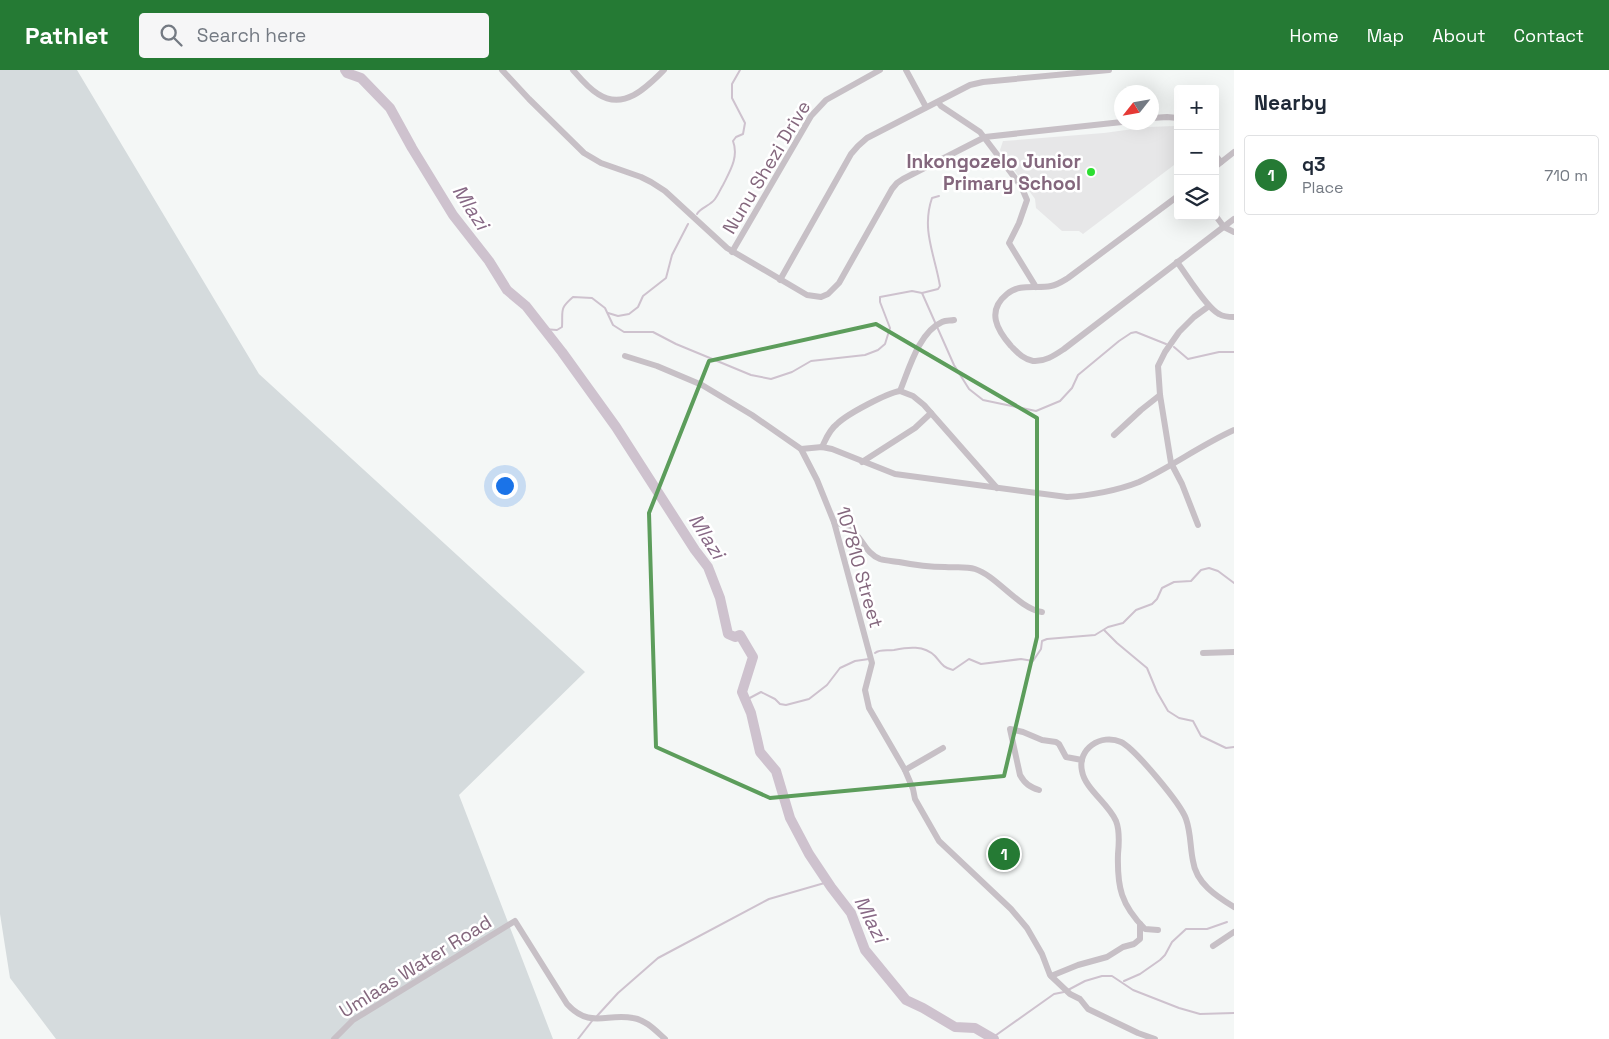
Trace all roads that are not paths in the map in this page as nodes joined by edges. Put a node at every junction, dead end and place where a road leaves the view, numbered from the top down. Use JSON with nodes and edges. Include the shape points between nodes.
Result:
{"nodes":[{"id":1,"x":502,"y":70,"type":"edge"},
{"id":2,"x":572,"y":70,"type":"edge"},
{"id":3,"x":664,"y":70,"type":"edge"},
{"id":4,"x":880,"y":70,"type":"edge"},
{"id":5,"x":906,"y":70,"type":"edge"},
{"id":6,"x":1109,"y":70,"type":"edge"},
{"id":7,"x":938,"y":102,"type":"junction"},
{"id":8,"x":926,"y":107,"type":"junction"},
{"id":9,"x":1159,"y":117,"type":"edge"},
{"id":10,"x":1174,"y":117,"type":"edge"},
{"id":11,"x":1114,"y":123,"type":"edge"},
{"id":12,"x":985,"y":137,"type":"junction"},
{"id":13,"x":1234,"y":152,"type":"edge"},
{"id":14,"x":1219,"y":164,"type":"edge"},
{"id":15,"x":1174,"y":199,"type":"edge"},
{"id":16,"x":1234,"y":219,"type":"edge"},
{"id":17,"x":1219,"y":220,"type":"edge"},
{"id":18,"x":1224,"y":227,"type":"junction"},
{"id":19,"x":1234,"y":232,"type":"edge"},
{"id":20,"x":732,"y":252,"type":"junction"},
{"id":21,"x":1177,"y":262,"type":"junction"},
{"id":22,"x":780,"y":280,"type":"junction"},
{"id":23,"x":1036,"y":287,"type":"junction"},
{"id":24,"x":1209,"y":306,"type":"junction"},
{"id":25,"x":1234,"y":317,"type":"edge"},
{"id":26,"x":954,"y":320,"type":"dead end"},
{"id":27,"x":625,"y":356,"type":"dead end"},
{"id":28,"x":900,"y":391,"type":"junction"},
{"id":29,"x":1160,"y":395,"type":"junction"},
{"id":30,"x":931,"y":413,"type":"junction"},
{"id":31,"x":1234,"y":430,"type":"edge"},
{"id":32,"x":1114,"y":435,"type":"dead end"},
{"id":33,"x":822,"y":447,"type":"junction"},
{"id":34,"x":801,"y":448,"type":"junction"},
{"id":35,"x":862,"y":462,"type":"junction"},
{"id":36,"x":1171,"y":463,"type":"junction"},
{"id":37,"x":997,"y":488,"type":"junction"},
{"id":38,"x":834,"y":522,"type":"junction"},
{"id":39,"x":1198,"y":525,"type":"dead end"},
{"id":40,"x":1042,"y":612,"type":"dead end"},
{"id":41,"x":1202,"y":652,"type":"dead end"},
{"id":42,"x":1234,"y":652,"type":"edge"},
{"id":43,"x":942,"y":748,"type":"dead end"},
{"id":44,"x":1082,"y":760,"type":"junction"},
{"id":45,"x":905,"y":770,"type":"junction"},
{"id":46,"x":1039,"y":790,"type":"dead end"},
{"id":47,"x":1234,"y":907,"type":"edge"},
{"id":48,"x":1140,"y":924,"type":"junction"},
{"id":49,"x":1158,"y":930,"type":"dead end"},
{"id":50,"x":1234,"y":932,"type":"edge"},
{"id":51,"x":1213,"y":946,"type":"dead end"},
{"id":52,"x":1051,"y":976,"type":"junction"},
{"id":53,"x":334,"y":1039,"type":"edge"},
{"id":54,"x":665,"y":1039,"type":"edge"},
{"id":55,"x":1155,"y":1039,"type":"edge"}],
"edges":[{"from":1,"to":20,"type":"street","via":[[584,153],[651,182]]},
{"from":2,"to":3,"type":"street","via":[[598,95],[615,100],[635,95]]},
{"from":4,"to":20,"type":"street","name":"Nunu Shezi Drive","via":[[826,100],[811,116]]},
{"from":5,"to":8,"type":"street"},
{"from":6,"to":7,"type":"street","via":[[983,82],[956,91]]},
{"from":7,"to":8,"type":"street"},
{"from":7,"to":12,"type":"street"},
{"from":8,"to":22,"type":"street","via":[[858,146]]},
{"from":9,"to":10,"type":"street"},
{"from":11,"to":12,"type":"street"},
{"from":12,"to":22,"type":"street","via":[[897,183],[839,283],[828,294],[821,297],[807,295]]},
{"from":12,"to":23,"type":"street","via":[[1021,186],[1027,200],[1009,244]]},
{"from":13,"to":14,"type":"street"},
{"from":15,"to":23,"type":"street","via":[[1068,278],[1050,286]]},
{"from":16,"to":18,"type":"street"},
{"from":17,"to":18,"type":"street"},
{"from":18,"to":19,"type":"street"},
{"from":18,"to":21,"type":"street"},
{"from":20,"to":22,"type":"street"},
{"from":21,"to":23,"type":"street","via":[[1064,349],[1045,360],[1034,361],[1023,358],[1003,336],[995,313],[998,303],[1010,291]]},
{"from":21,"to":24,"type":"street"},
{"from":24,"to":25,"type":"street","via":[[1217,314]]},
{"from":24,"to":29,"type":"street","via":[[1186,324],[1162,356],[1158,366]]},
{"from":26,"to":28,"type":"street","via":[[934,326],[927,334]]},
{"from":27,"to":34,"type":"street","via":[[702,385]]},
{"from":28,"to":30,"type":"street","via":[[913,396]]},
{"from":28,"to":33,"type":"street","via":[[882,397],[841,420]]},
{"from":29,"to":32,"type":"street"},
{"from":29,"to":36,"type":"street"},
{"from":30,"to":35,"type":"street","via":[[915,428]]},
{"from":30,"to":37,"type":"street"},
{"from":31,"to":36,"type":"street"},
{"from":33,"to":34,"type":"street"},
{"from":33,"to":35,"type":"street"},
{"from":34,"to":38,"type":"street","name":"107810 Street"},
{"from":35,"to":37,"type":"street","via":[[894,474]]},
{"from":36,"to":37,"type":"street","via":[[1138,482],[1083,496]]},
{"from":36,"to":39,"type":"street"},
{"from":38,"to":40,"type":"street","via":[[853,530],[880,559],[931,567],[974,569],[1029,607]]},
{"from":38,"to":45,"type":"street","name":"107810 Street","via":[[872,663],[865,684],[865,697],[878,726]]},
{"from":41,"to":42,"type":"street"},
{"from":43,"to":45,"type":"street"},
{"from":44,"to":46,"type":"street","via":[[1066,757],[1056,742],[1010,729],[1020,775],[1029,786]]},
{"from":44,"to":47,"type":"street","via":[[1089,747],[1106,740],[1120,742],[1132,750],[1184,815],[1194,866],[1202,881]]},
{"from":44,"to":48,"type":"street","via":[[1084,777],[1116,820],[1119,888]]},
{"from":45,"to":52,"type":"street","via":[[915,800],[939,841],[1027,928]]},
{"from":48,"to":49,"type":"street","via":[[1148,930]]},
{"from":48,"to":52,"type":"street","via":[[1140,939],[1134,944]]},
{"from":50,"to":51,"type":"street"},
{"from":52,"to":55,"type":"street","via":[[1088,1009]]},
{"from":53,"to":54,"type":"street","name":"Umlaas Water Road","via":[[353,1020],[514,921],[567,1004],[576,1012],[597,1019],[638,1019]]}]}
